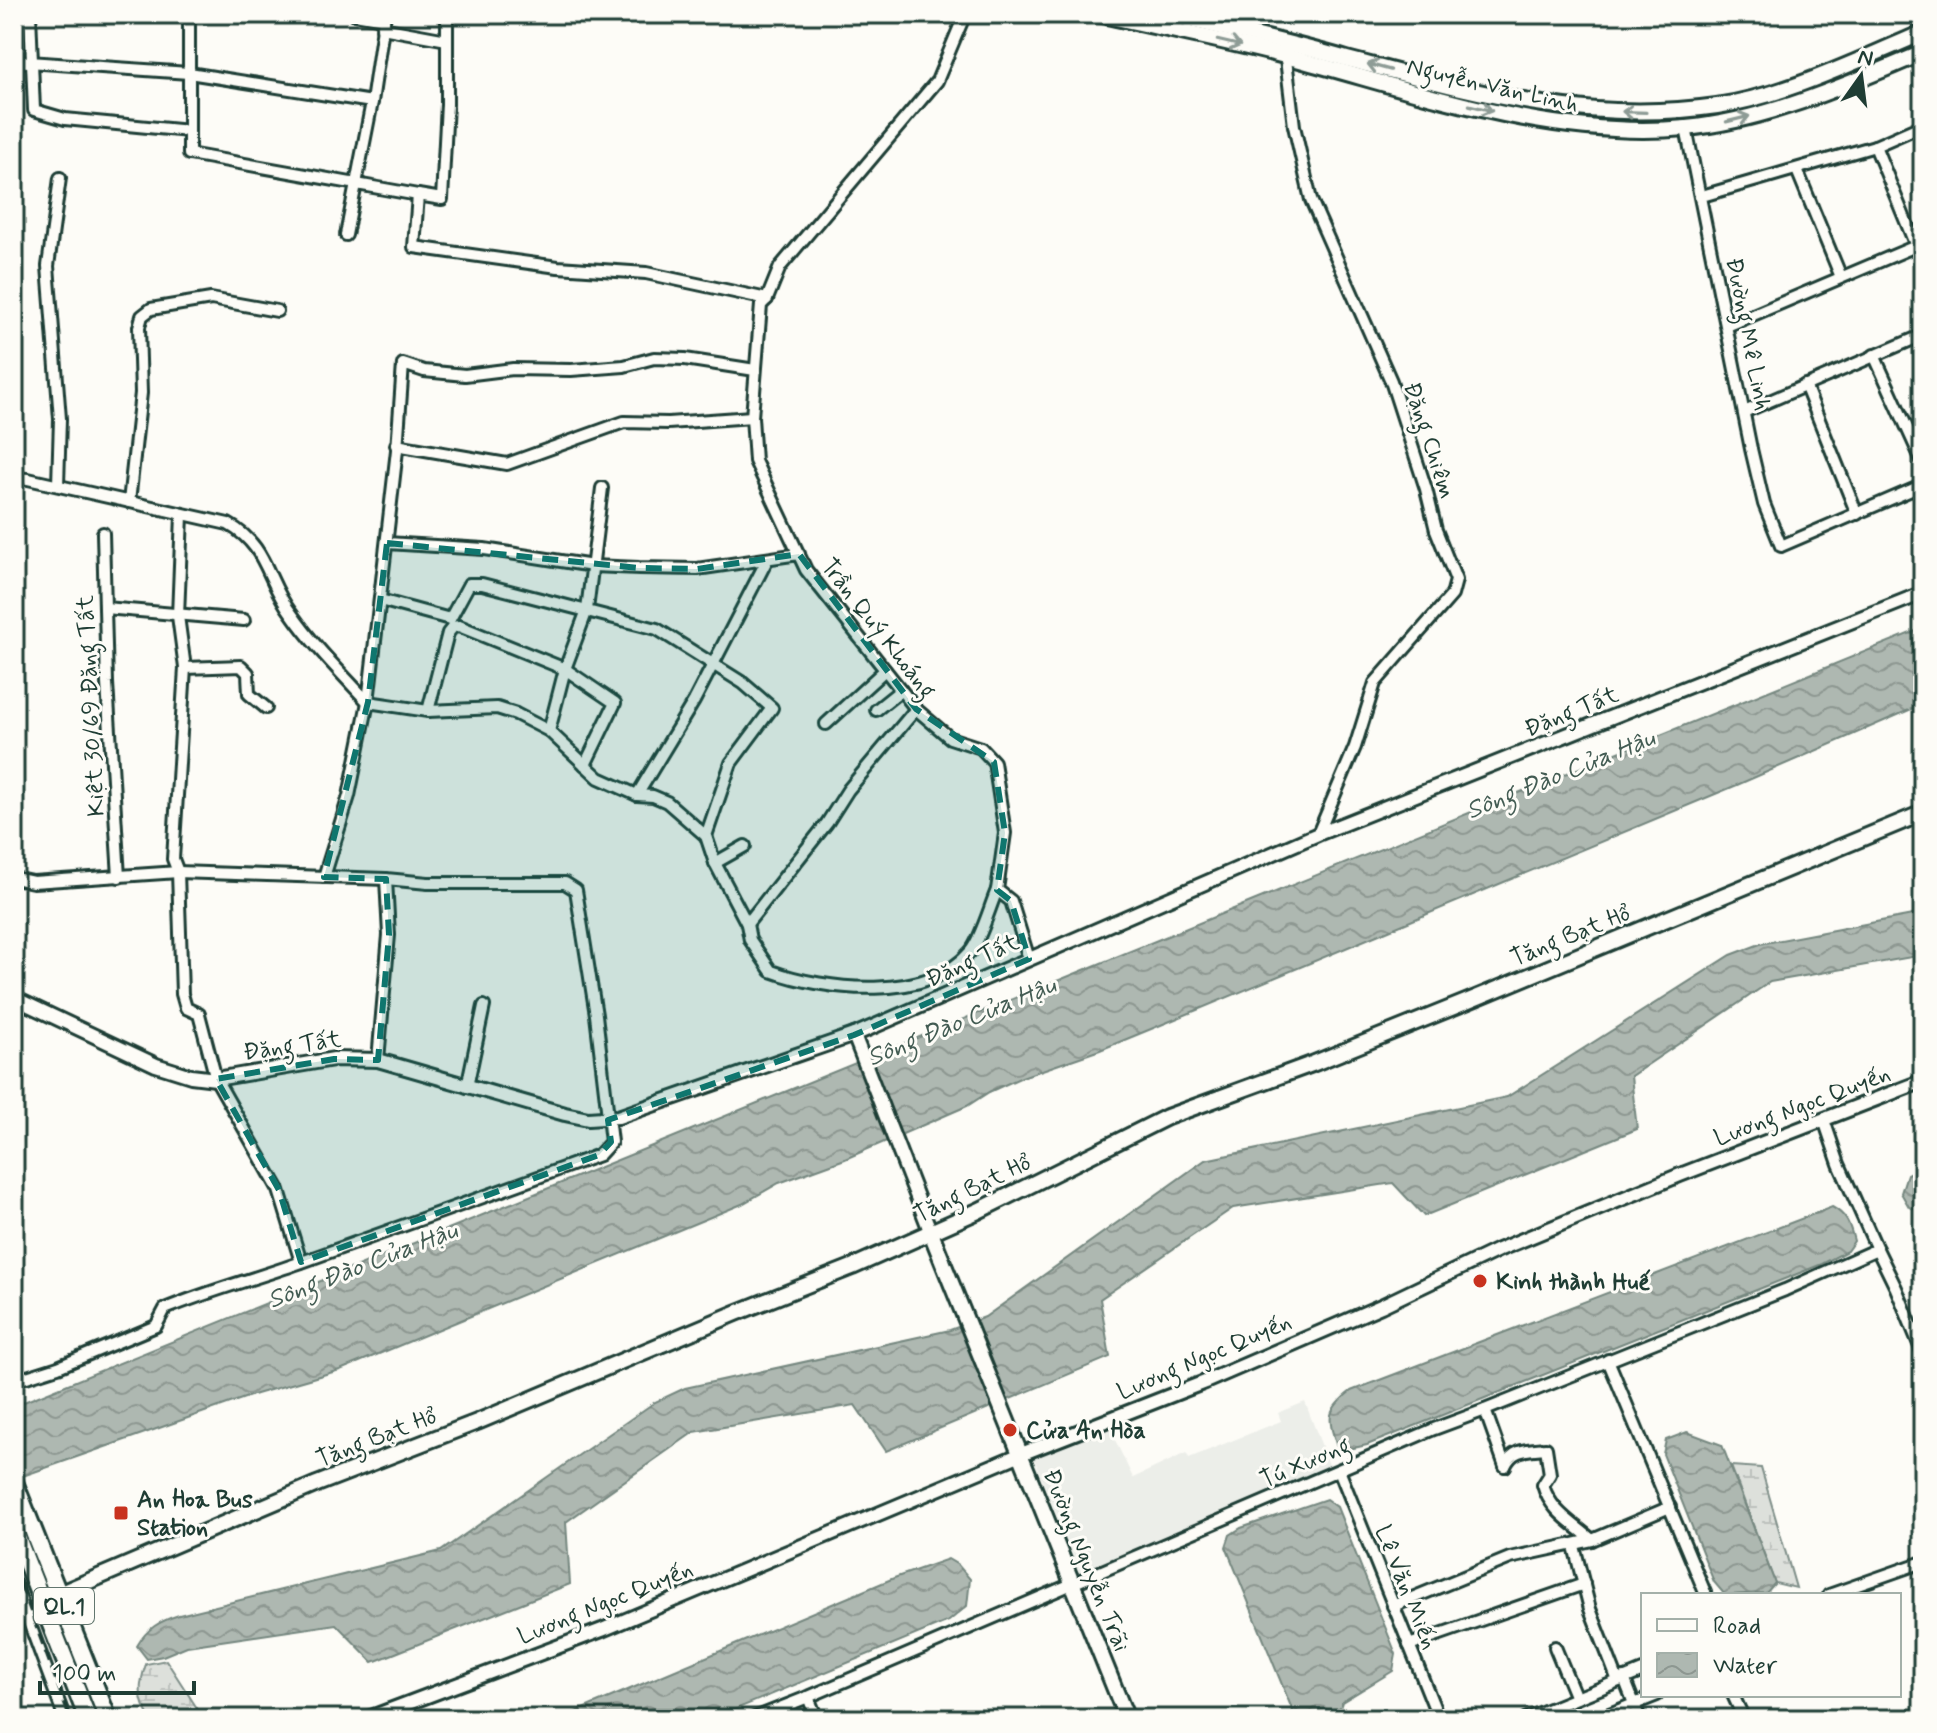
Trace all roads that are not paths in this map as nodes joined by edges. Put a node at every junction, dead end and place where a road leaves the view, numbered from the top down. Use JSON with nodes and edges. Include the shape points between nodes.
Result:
{"nodes":[{"id":1,"x":30,"y":14,"type":"edge"},
{"id":2,"x":189,"y":14,"type":"edge"},
{"id":3,"x":355,"y":14,"type":"edge"},
{"id":4,"x":447,"y":14,"type":"edge"},
{"id":5,"x":965,"y":14,"type":"edge"},
{"id":6,"x":1098,"y":14,"type":"edge"},
{"id":7,"x":1164,"y":14,"type":"edge"},
{"id":8,"x":384,"y":20,"type":"edge"},
{"id":9,"x":1923,"y":33,"type":"edge"},
{"id":10,"x":1279,"y":38,"type":"junction"},
{"id":11,"x":447,"y":40,"type":"junction"},
{"id":12,"x":1879,"y":51,"type":"junction"},
{"id":13,"x":1923,"y":53,"type":"edge"},
{"id":14,"x":1287,"y":56,"type":"junction"},
{"id":15,"x":14,"y":61,"type":"edge"},
{"id":16,"x":31,"y":63,"type":"junction"},
{"id":17,"x":1886,"y":68,"type":"junction"},
{"id":18,"x":189,"y":73,"type":"junction"},
{"id":19,"x":372,"y":102,"type":"junction"},
{"id":20,"x":1581,"y":110,"type":"junction"},
{"id":21,"x":1923,"y":125,"type":"edge"},
{"id":22,"x":1581,"y":128,"type":"junction"},
{"id":23,"x":1686,"y":128,"type":"junction"},
{"id":24,"x":189,"y":131,"type":"junction"},
{"id":25,"x":1875,"y":146,"type":"junction"},
{"id":26,"x":1797,"y":170,"type":"junction"},
{"id":27,"x":60,"y":178,"type":"dead end"},
{"id":28,"x":357,"y":184,"type":"junction"},
{"id":29,"x":418,"y":195,"type":"junction"},
{"id":30,"x":1702,"y":196,"type":"junction"},
{"id":31,"x":346,"y":235,"type":"dead end"},
{"id":32,"x":1919,"y":244,"type":"edge"},
{"id":33,"x":1841,"y":277,"type":"junction"},
{"id":34,"x":767,"y":299,"type":"junction"},
{"id":35,"x":277,"y":311,"type":"dead end"},
{"id":36,"x":1727,"y":326,"type":"junction"},
{"id":37,"x":1923,"y":335,"type":"edge"},
{"id":38,"x":1874,"y":355,"type":"junction"},
{"id":39,"x":755,"y":370,"type":"junction"},
{"id":40,"x":1805,"y":385,"type":"junction"},
{"id":41,"x":1744,"y":412,"type":"junction"},
{"id":42,"x":752,"y":417,"type":"junction"},
{"id":43,"x":396,"y":445,"type":"junction"},
{"id":44,"x":1923,"y":463,"type":"edge"},
{"id":45,"x":14,"y":478,"type":"edge"},
{"id":46,"x":58,"y":485,"type":"junction"},
{"id":47,"x":1923,"y":485,"type":"edge"},
{"id":48,"x":602,"y":488,"type":"dead end"},
{"id":49,"x":129,"y":502,"type":"junction"},
{"id":50,"x":1857,"y":514,"type":"junction"},
{"id":51,"x":182,"y":515,"type":"junction"},
{"id":52,"x":103,"y":533,"type":"dead end"},
{"id":53,"x":387,"y":543,"type":"junction"},
{"id":54,"x":799,"y":554,"type":"junction"},
{"id":55,"x":767,"y":560,"type":"junction"},
{"id":56,"x":593,"y":566,"type":"junction"},
{"id":57,"x":1923,"y":593,"type":"edge"},
{"id":58,"x":380,"y":600,"type":"junction"},
{"id":59,"x":105,"y":608,"type":"junction"},
{"id":60,"x":587,"y":610,"type":"junction"},
{"id":61,"x":178,"y":616,"type":"junction"},
{"id":62,"x":244,"y":620,"type":"dead end"},
{"id":63,"x":454,"y":622,"type":"junction"},
{"id":64,"x":713,"y":665,"type":"junction"},
{"id":65,"x":185,"y":668,"type":"junction"},
{"id":66,"x":565,"y":669,"type":"junction"},
{"id":67,"x":885,"y":670,"type":"junction"},
{"id":68,"x":901,"y":690,"type":"junction"},
{"id":69,"x":368,"y":702,"type":"junction"},
{"id":70,"x":266,"y":708,"type":"dead end"},
{"id":71,"x":916,"y":709,"type":"junction"},
{"id":72,"x":876,"y":710,"type":"dead end"},
{"id":73,"x":428,"y":711,"type":"junction"},
{"id":74,"x":826,"y":724,"type":"dead end"},
{"id":75,"x":549,"y":731,"type":"junction"},
{"id":76,"x":585,"y":765,"type":"junction"},
{"id":77,"x":637,"y":795,"type":"junction"},
{"id":78,"x":1923,"y":813,"type":"edge"},
{"id":79,"x":1318,"y":834,"type":"junction"},
{"id":80,"x":706,"y":836,"type":"junction"},
{"id":81,"x":745,"y":846,"type":"dead end"},
{"id":82,"x":715,"y":863,"type":"junction"},
{"id":83,"x":178,"y":872,"type":"junction"},
{"id":84,"x":119,"y":877,"type":"junction"},
{"id":85,"x":324,"y":877,"type":"junction"},
{"id":86,"x":14,"y":878,"type":"edge"},
{"id":87,"x":386,"y":879,"type":"junction"},
{"id":88,"x":997,"y":890,"type":"junction"},
{"id":89,"x":747,"y":924,"type":"junction"},
{"id":90,"x":1029,"y":959,"type":"junction"},
{"id":91,"x":14,"y":998,"type":"edge"},
{"id":92,"x":484,"y":1006,"type":"dead end"},
{"id":93,"x":854,"y":1035,"type":"junction"},
{"id":94,"x":378,"y":1060,"type":"junction"},
{"id":95,"x":216,"y":1079,"type":"junction"},
{"id":96,"x":1923,"y":1081,"type":"edge"},
{"id":97,"x":467,"y":1087,"type":"junction"},
{"id":98,"x":608,"y":1119,"type":"junction"},
{"id":99,"x":1824,"y":1120,"type":"junction"},
{"id":100,"x":931,"y":1233,"type":"junction"},
{"id":101,"x":1877,"y":1249,"type":"junction"},
{"id":102,"x":301,"y":1262,"type":"junction"},
{"id":103,"x":1923,"y":1354,"type":"edge"},
{"id":104,"x":1608,"y":1360,"type":"junction"},
{"id":105,"x":14,"y":1381,"type":"edge"},
{"id":106,"x":1485,"y":1410,"type":"junction"},
{"id":107,"x":1021,"y":1454,"type":"junction"},
{"id":108,"x":1339,"y":1470,"type":"junction"},
{"id":109,"x":16,"y":1488,"type":"edge"},
{"id":110,"x":1670,"y":1507,"type":"junction"},
{"id":111,"x":14,"y":1530,"type":"edge"},
{"id":112,"x":1592,"y":1540,"type":"junction"},
{"id":113,"x":1574,"y":1546,"type":"junction"},
{"id":114,"x":1923,"y":1562,"type":"edge"},
{"id":115,"x":14,"y":1582,"type":"edge"},
{"id":116,"x":1072,"y":1582,"type":"junction"},
{"id":117,"x":1584,"y":1584,"type":"junction"},
{"id":118,"x":1705,"y":1593,"type":"edge"},
{"id":119,"x":1835,"y":1593,"type":"edge"},
{"id":120,"x":60,"y":1594,"type":"junction"},
{"id":121,"x":40,"y":1602,"type":"junction"},
{"id":122,"x":1393,"y":1606,"type":"junction"},
{"id":123,"x":1409,"y":1645,"type":"junction"},
{"id":124,"x":1555,"y":1647,"type":"dead end"},
{"id":125,"x":1641,"y":1672,"type":"edge"},
{"id":126,"x":1621,"y":1680,"type":"junction"},
{"id":127,"x":808,"y":1697,"type":"junction"},
{"id":128,"x":1652,"y":1697,"type":"edge"},
{"id":129,"x":1734,"y":1697,"type":"edge"},
{"id":130,"x":1576,"y":1698,"type":"junction"},
{"id":131,"x":1634,"y":1704,"type":"junction"},
{"id":132,"x":1550,"y":1714,"type":"edge"},
{"id":133,"x":65,"y":1719,"type":"edge"},
{"id":134,"x":88,"y":1719,"type":"edge"},
{"id":135,"x":108,"y":1719,"type":"edge"},
{"id":136,"x":366,"y":1719,"type":"edge"},
{"id":137,"x":752,"y":1719,"type":"edge"},
{"id":138,"x":817,"y":1719,"type":"edge"},
{"id":139,"x":1127,"y":1719,"type":"edge"},
{"id":140,"x":1439,"y":1719,"type":"edge"},
{"id":141,"x":1525,"y":1719,"type":"edge"},
{"id":142,"x":1597,"y":1719,"type":"edge"},
{"id":143,"x":1640,"y":1719,"type":"edge"},
{"id":144,"x":1743,"y":1719,"type":"edge"}],
"edges":[{"from":1,"to":16,"type":"street"},
{"from":2,"to":18,"type":"street"},
{"from":3,"to":8,"type":"street"},
{"from":4,"to":11,"type":"street"},
{"from":5,"to":34,"type":"street","name":"Trần Quý Khoáng","via":[[937,81],[780,267]]},
{"from":6,"to":14,"type":"main road","name":"Nguyễn Văn Linh","one_way":true},
{"from":7,"to":10,"type":"main road","name":"Nguyễn Văn Linh"},
{"from":8,"to":11,"type":"street"},
{"from":8,"to":19,"type":"street"},
{"from":9,"to":12,"type":"main road","name":"Nguyễn Văn Linh"},
{"from":10,"to":14,"type":"street","name":"Đặng Chiêm"},
{"from":20,"to":10,"type":"main road","name":"Nguyễn Văn Linh","one_way":true,"via":[[1463,90]]},
{"from":11,"to":29,"type":"street","via":[[442,199]]},
{"from":12,"to":17,"type":"main road"},
{"from":12,"to":20,"type":"main road","name":"Nguyễn Văn Linh","one_way":true,"via":[[1785,89],[1720,105],[1652,113]]},
{"from":13,"to":17,"type":"main road","name":"Nguyễn Văn Linh"},
{"from":14,"to":22,"type":"main road","name":"Nguyễn Văn Linh","one_way":true,"via":[[1504,114]]},
{"from":14,"to":79,"type":"street","name":"Đặng Chiêm","via":[[1294,126],[1311,200],[1391,381],[1456,580],[1452,595],[1375,683]]},
{"from":15,"to":16,"type":"street"},
{"from":16,"to":18,"type":"street"},
{"from":16,"to":24,"type":"street","via":[[32,107],[39,113]]},
{"from":23,"to":17,"type":"main road","name":"Nguyễn Văn Linh","one_way":true,"via":[[1792,106]]},
{"from":18,"to":19,"type":"street"},
{"from":18,"to":24,"type":"street"},
{"from":19,"to":28,"type":"street"},
{"from":20,"to":22,"type":"main road"},
{"from":21,"to":25,"type":"street"},
{"from":22,"to":23,"type":"main road","name":"Nguyễn Văn Linh"},
{"from":23,"to":30,"type":"street","name":"Đường Mê Linh"},
{"from":24,"to":28,"type":"street","via":[[189,154]]},
{"from":25,"to":26,"type":"street"},
{"from":25,"to":32,"type":"street"},
{"from":26,"to":30,"type":"street"},
{"from":26,"to":33,"type":"street"},
{"from":27,"to":46,"type":"street","via":[[48,266],[60,419]]},
{"from":28,"to":29,"type":"street"},
{"from":28,"to":31,"type":"street"},
{"from":29,"to":34,"type":"street","via":[[414,247],[646,273]]},
{"from":30,"to":36,"type":"street","name":"Đường Mê Linh"},
{"from":32,"to":33,"type":"street"},
{"from":33,"to":36,"type":"street"},
{"from":34,"to":39,"type":"street","name":"Trần Quý Khoáng","via":[[761,305]]},
{"from":35,"to":49,"type":"street","via":[[211,299],[151,309],[142,316],[141,393]]},
{"from":36,"to":41,"type":"street","name":"Đường Mê Linh"},
{"from":37,"to":38,"type":"street"},
{"from":38,"to":40,"type":"street"},
{"from":38,"to":44,"type":"street"},
{"from":39,"to":42,"type":"street","name":"Trần Quý Khoáng"},
{"from":39,"to":43,"type":"street","via":[[654,358],[624,366],[465,375],[403,364]]},
{"from":40,"to":41,"type":"street"},
{"from":40,"to":50,"type":"street"},
{"from":41,"to":50,"type":"street","name":"Đường Mê Linh","via":[[1764,504],[1781,546]]},
{"from":42,"to":43,"type":"street","via":[[624,422],[507,464]]},
{"from":42,"to":54,"type":"street","name":"Trần Quý Khoáng","via":[[755,461]]},
{"from":43,"to":53,"type":"street"},
{"from":45,"to":46,"type":"street"},
{"from":46,"to":49,"type":"street"},
{"from":47,"to":50,"type":"street"},
{"from":48,"to":56,"type":"street"},
{"from":49,"to":51,"type":"street"},
{"from":51,"to":61,"type":"street"},
{"from":51,"to":69,"type":"street","via":[[228,524],[246,534],[288,610]]},
{"from":52,"to":59,"type":"street","name":"Kiệt 30/69 Đặng Tất"},
{"from":53,"to":56,"type":"street","via":[[484,549]]},
{"from":53,"to":58,"type":"street"},
{"from":54,"to":55,"type":"street"},
{"from":54,"to":67,"type":"street","name":"Trần Quý Khoáng"},
{"from":55,"to":56,"type":"street","via":[[697,569]]},
{"from":55,"to":64,"type":"street"},
{"from":56,"to":60,"type":"street"},
{"from":57,"to":79,"type":"street","name":"Đặng Tất"},
{"from":58,"to":63,"type":"street"},
{"from":58,"to":69,"type":"street"},
{"from":59,"to":61,"type":"street"},
{"from":59,"to":84,"type":"street","name":"Kiệt 30/69 Đặng Tất"},
{"from":60,"to":63,"type":"street","via":[[469,584]]},
{"from":60,"to":64,"type":"street","via":[[657,629]]},
{"from":60,"to":66,"type":"street"},
{"from":61,"to":62,"type":"street"},
{"from":61,"to":65,"type":"street"},
{"from":63,"to":66,"type":"street"},
{"from":63,"to":73,"type":"street"},
{"from":64,"to":77,"type":"street"},
{"from":64,"to":80,"type":"street","via":[[772,708],[731,763]]},
{"from":65,"to":70,"type":"street","via":[[241,666],[248,673],[250,697]]},
{"from":65,"to":83,"type":"street","via":[[173,859]]},
{"from":66,"to":75,"type":"street"},
{"from":66,"to":76,"type":"street","via":[[615,703]]},
{"from":67,"to":68,"type":"street","name":"Trần Quý Khoáng"},
{"from":67,"to":74,"type":"street"},
{"from":68,"to":71,"type":"street","name":"Trần Quý Khoáng"},
{"from":68,"to":72,"type":"street"},
{"from":69,"to":73,"type":"street"},
{"from":69,"to":85,"type":"street","via":[[349,796]]},
{"from":71,"to":88,"type":"street","name":"Trần Quý Khoáng","via":[[950,738],[981,748],[994,762],[1005,833]]},
{"from":71,"to":89,"type":"street"},
{"from":73,"to":75,"type":"street","via":[[497,708]]},
{"from":75,"to":76,"type":"street"},
{"from":76,"to":77,"type":"street","via":[[599,778]]},
{"from":77,"to":80,"type":"street","via":[[667,802]]},
{"from":78,"to":100,"type":"main road","name":"Tăng Bạt Hổ","via":[[1312,1064],[1167,1117]]},
{"from":79,"to":90,"type":"street","name":"Đặng Tất"},
{"from":80,"to":82,"type":"street","name":"Trần Quý Khoáng"},
{"from":81,"to":82,"type":"street"},
{"from":82,"to":89,"type":"street","name":"Trần Quý Khoáng"},
{"from":83,"to":84,"type":"street"},
{"from":83,"to":85,"type":"street"},
{"from":83,"to":95,"type":"street","via":[[182,994],[186,1008],[199,1014]]},
{"from":84,"to":86,"type":"street","via":[[33,882]]},
{"from":85,"to":87,"type":"street"},
{"from":87,"to":94,"type":"street","via":[[389,935]]},
{"from":87,"to":98,"type":"street","via":[[557,882],[576,890]]},
{"from":88,"to":89,"type":"street","name":"Trần Quý Khoáng","via":[[971,951],[947,970],[909,985],[815,983],[771,971],[750,940]]},
{"from":88,"to":90,"type":"street","via":[[1011,901]]},
{"from":90,"to":93,"type":"street","name":"Đặng Tất"},
{"from":91,"to":95,"type":"street","name":"Đặng Tất","via":[[156,1065]]},
{"from":92,"to":97,"type":"street"},
{"from":93,"to":98,"type":"street","name":"Đặng Tất"},
{"from":93,"to":100,"type":"street"},
{"from":94,"to":95,"type":"street","name":"Đặng Tất","via":[[334,1059]]},
{"from":94,"to":97,"type":"street","name":"Đặng Tất"},
{"from":95,"to":102,"type":"street","via":[[279,1190]]},
{"from":96,"to":99,"type":"street","name":"Lương Ngọc Quyến"},
{"from":97,"to":98,"type":"street","name":"Đặng Tất","via":[[565,1114]]},
{"from":98,"to":102,"type":"street","via":[[611,1142],[599,1155]]},
{"from":99,"to":101,"type":"street"},
{"from":99,"to":107,"type":"street","name":"Lương Ngọc Quyến","via":[[1498,1250],[1205,1382]]},
{"from":100,"to":107,"type":"main road","name":"Đường Nguyễn Trãi"},
{"from":100,"to":120,"type":"main road","name":"Tăng Bạt Hổ"},
{"from":101,"to":103,"type":"street"},
{"from":101,"to":104,"type":"street","name":"Tú Xương"},
{"from":102,"to":105,"type":"street","via":[[178,1303],[165,1309],[156,1326]]},
{"from":104,"to":106,"type":"street","name":"Tú Xương"},
{"from":104,"to":110,"type":"street"},
{"from":106,"to":108,"type":"street","name":"Tú Xương"},
{"from":106,"to":112,"type":"street","via":[[1505,1466],[1516,1451],[1546,1448],[1547,1500]]},
{"from":107,"to":116,"type":"main road","name":"Đường Nguyễn Trãi"},
{"from":107,"to":136,"type":"street","name":"Lương Ngọc Quyến","via":[[602,1630]]},
{"from":108,"to":116,"type":"street","name":"Tú Xương"},
{"from":108,"to":122,"type":"street","name":"Lê Văn Miến"},
{"from":109,"to":120,"type":"main road","number":"QL.1"},
{"from":110,"to":112,"type":"street"},
{"from":110,"to":118,"type":"street"},
{"from":111,"to":121,"type":"main road","number":"QL.1"},
{"from":112,"to":113,"type":"street"},
{"from":113,"to":117,"type":"street"},
{"from":113,"to":122,"type":"street","via":[[1510,1558]]},
{"from":114,"to":119,"type":"street"},
{"from":115,"to":133,"type":"street"},
{"from":116,"to":127,"type":"street","name":"Tú Xương"},
{"from":116,"to":139,"type":"main road","name":"Đường Nguyễn Trãi"},
{"from":117,"to":123,"type":"street"},
{"from":117,"to":126,"type":"street"},
{"from":120,"to":121,"type":"main road","name":"Tăng Bạt Hổ"},
{"from":120,"to":135,"type":"main road","number":"QL.1"},
{"from":121,"to":134,"type":"main road","number":"QL.1"},
{"from":122,"to":123,"type":"street","name":"Lê Văn Miến"},
{"from":123,"to":140,"type":"street","name":"Lê Văn Miến"},
{"from":124,"to":130,"type":"street"},
{"from":125,"to":126,"type":"street"},
{"from":126,"to":130,"type":"street"},
{"from":126,"to":131,"type":"street"},
{"from":127,"to":137,"type":"street","name":"Tú Xương"},
{"from":127,"to":138,"type":"street"},
{"from":128,"to":131,"type":"street"},
{"from":129,"to":144,"type":"street"},
{"from":130,"to":132,"type":"street"},
{"from":131,"to":142,"type":"street"},
{"from":131,"to":143,"type":"street"},
{"from":132,"to":141,"type":"street"}]}
